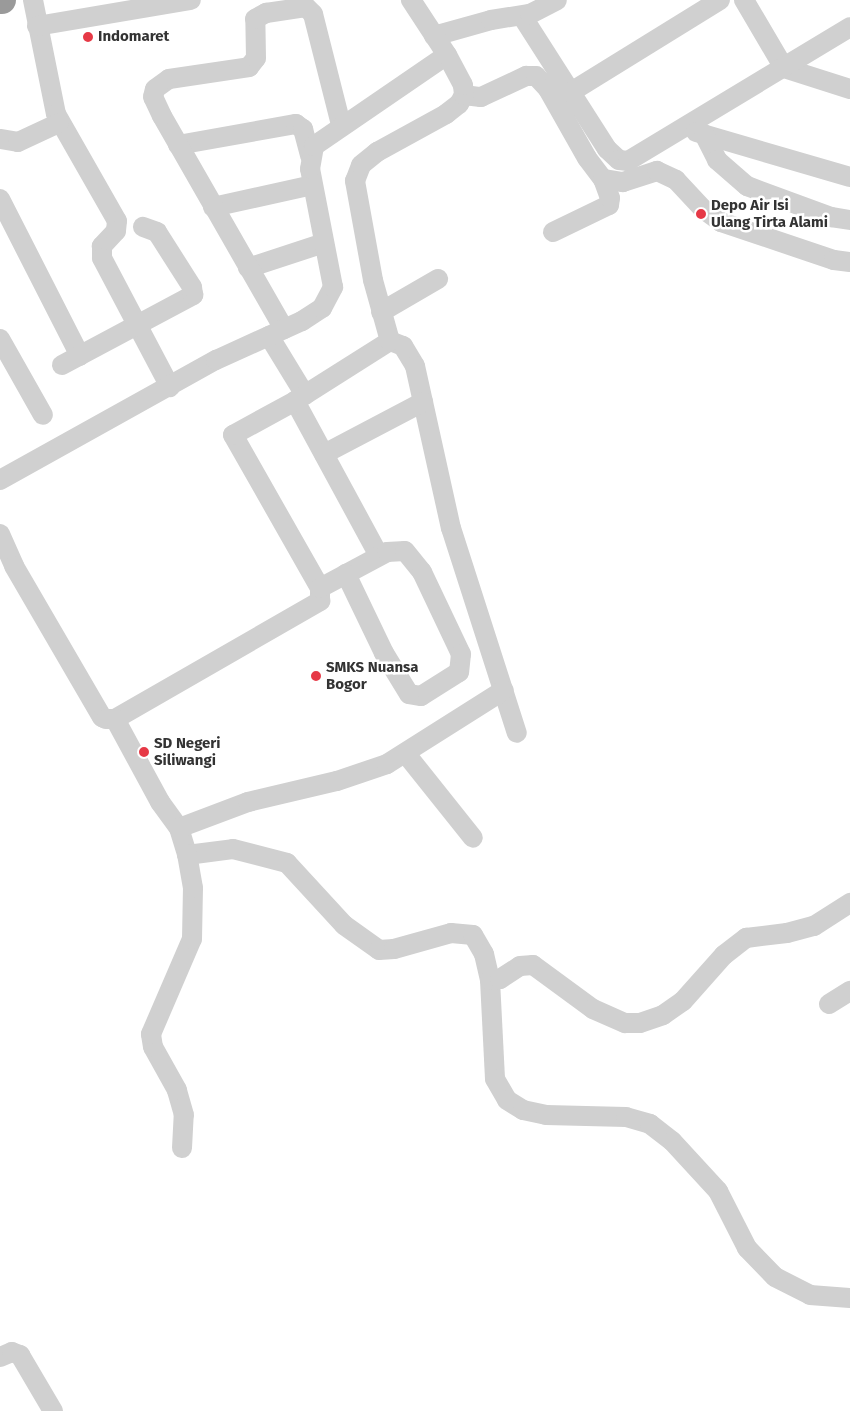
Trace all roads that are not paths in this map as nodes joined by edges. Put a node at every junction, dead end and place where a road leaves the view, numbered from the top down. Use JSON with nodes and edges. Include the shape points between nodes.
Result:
{"nodes":[{"id":1,"x":32,"y":0,"type":"edge"},
{"id":2,"x":190,"y":0,"type":"edge"},
{"id":3,"x":411,"y":0,"type":"edge"},
{"id":4,"x":557,"y":0,"type":"edge"},
{"id":5,"x":720,"y":0,"type":"edge"},
{"id":6,"x":744,"y":0,"type":"edge"},
{"id":7,"x":522,"y":16,"type":"junction"},
{"id":8,"x":37,"y":26,"type":"junction"},
{"id":9,"x":850,"y":27,"type":"edge"},
{"id":10,"x":434,"y":36,"type":"junction"},
{"id":11,"x":446,"y":55,"type":"junction"},
{"id":12,"x":784,"y":68,"type":"junction"},
{"id":13,"x":850,"y":89,"type":"edge"},
{"id":14,"x":571,"y":92,"type":"junction"},
{"id":15,"x":464,"y":95,"type":"junction"},
{"id":16,"x":59,"y":123,"type":"junction"},
{"id":17,"x":341,"y":125,"type":"junction"},
{"id":18,"x":684,"y":128,"type":"junction"},
{"id":19,"x":704,"y":134,"type":"junction"},
{"id":20,"x":0,"y":139,"type":"edge"},
{"id":21,"x":178,"y":144,"type":"junction"},
{"id":22,"x":310,"y":156,"type":"junction"},
{"id":23,"x":615,"y":158,"type":"junction"},
{"id":24,"x":850,"y":177,"type":"edge"},
{"id":25,"x":601,"y":178,"type":"junction"},
{"id":26,"x":313,"y":185,"type":"junction"},
{"id":27,"x":0,"y":199,"type":"edge"},
{"id":28,"x":213,"y":207,"type":"junction"},
{"id":29,"x":850,"y":220,"type":"edge"},
{"id":30,"x":143,"y":227,"type":"dead end"},
{"id":31,"x":553,"y":232,"type":"dead end"},
{"id":32,"x":324,"y":243,"type":"junction"},
{"id":33,"x":850,"y":262,"type":"edge"},
{"id":34,"x":248,"y":268,"type":"junction"},
{"id":35,"x":438,"y":279,"type":"dead end"},
{"id":36,"x":382,"y":312,"type":"junction"},
{"id":37,"x":138,"y":325,"type":"junction"},
{"id":38,"x":276,"y":333,"type":"junction"},
{"id":39,"x":0,"y":339,"type":"edge"},
{"id":40,"x":390,"y":341,"type":"junction"},
{"id":41,"x":6,"y":363,"type":"edge"},
{"id":42,"x":170,"y":386,"type":"junction"},
{"id":43,"x":300,"y":398,"type":"junction"},
{"id":44,"x":424,"y":402,"type":"junction"},
{"id":45,"x":43,"y":415,"type":"dead end"},
{"id":46,"x":324,"y":454,"type":"junction"},
{"id":47,"x":0,"y":480,"type":"edge"},
{"id":48,"x":0,"y":534,"type":"edge"},
{"id":49,"x":379,"y":556,"type":"junction"},
{"id":50,"x":346,"y":574,"type":"junction"},
{"id":51,"x":320,"y":588,"type":"junction"},
{"id":52,"x":504,"y":690,"type":"junction"},
{"id":53,"x":115,"y":718,"type":"junction"},
{"id":54,"x":517,"y":733,"type":"dead end"},
{"id":55,"x":406,"y":754,"type":"junction"},
{"id":56,"x":179,"y":828,"type":"junction"},
{"id":57,"x":473,"y":838,"type":"dead end"},
{"id":58,"x":187,"y":855,"type":"junction"},
{"id":59,"x":850,"y":903,"type":"edge"},
{"id":60,"x":490,"y":980,"type":"junction"},
{"id":61,"x":850,"y":992,"type":"edge"},
{"id":62,"x":829,"y":1004,"type":"dead end"},
{"id":63,"x":182,"y":1148,"type":"dead end"},
{"id":64,"x":850,"y":1298,"type":"edge"},
{"id":65,"x":0,"y":1357,"type":"edge"},
{"id":66,"x":53,"y":1411,"type":"edge"}],
"edges":[{"from":1,"to":8,"type":"street"},
{"from":2,"to":8,"type":"street"},
{"from":3,"to":10,"type":"street"},
{"from":4,"to":7,"type":"street"},
{"from":5,"to":14,"type":"street"},
{"from":6,"to":12,"type":"street"},
{"from":7,"to":10,"type":"street","via":[[491,20]]},
{"from":7,"to":14,"type":"street"},
{"from":8,"to":16,"type":"street"},
{"from":9,"to":12,"type":"street"},
{"from":10,"to":11,"type":"street"},
{"from":11,"to":15,"type":"street","via":[[463,85]]},
{"from":11,"to":17,"type":"street"},
{"from":12,"to":13,"type":"street"},
{"from":12,"to":18,"type":"street"},
{"from":14,"to":23,"type":"street"},
{"from":15,"to":25,"type":"street","via":[[481,97],[526,76],[536,76],[548,89]]},
{"from":15,"to":36,"type":"street","via":[[459,104],[446,114],[377,152],[361,165],[355,181]]},
{"from":16,"to":20,"type":"street","via":[[18,142]]},
{"from":16,"to":37,"type":"street","via":[[117,221],[116,231],[102,246],[101,254]]},
{"from":17,"to":21,"type":"street","via":[[313,14],[310,8],[294,7],[256,19],[256,58],[249,68],[170,79],[157,85],[153,93],[155,102]]},
{"from":17,"to":22,"type":"street","via":[[316,144]]},
{"from":18,"to":19,"type":"street"},
{"from":18,"to":23,"type":"street","via":[[636,159],[624,161]]},
{"from":19,"to":24,"type":"street"},
{"from":19,"to":29,"type":"street","via":[[717,160],[747,186],[830,217]]},
{"from":21,"to":22,"type":"street","via":[[296,124],[302,129]]},
{"from":21,"to":28,"type":"street"},
{"from":22,"to":26,"type":"street"},
{"from":23,"to":25,"type":"street"},
{"from":25,"to":31,"type":"street","via":[[609,194],[609,205]]},
{"from":25,"to":33,"type":"street","via":[[623,182],[657,171],[676,180],[703,209],[721,222],[820,256]]},
{"from":26,"to":28,"type":"street"},
{"from":26,"to":32,"type":"street"},
{"from":27,"to":37,"type":"street","via":[[71,361]]},
{"from":28,"to":34,"type":"street"},
{"from":30,"to":37,"type":"street","via":[[156,232],[193,292],[189,298]]},
{"from":32,"to":34,"type":"street"},
{"from":32,"to":38,"type":"street","via":[[333,287],[331,295],[315,313]]},
{"from":34,"to":38,"type":"street"},
{"from":35,"to":36,"type":"street"},
{"from":36,"to":40,"type":"street"},
{"from":37,"to":42,"type":"street"},
{"from":38,"to":42,"type":"street"},
{"from":38,"to":43,"type":"street"},
{"from":39,"to":41,"type":"street"},
{"from":40,"to":43,"type":"street"},
{"from":40,"to":44,"type":"street","via":[[403,346],[411,358]]},
{"from":41,"to":45,"type":"street"},
{"from":42,"to":47,"type":"street"},
{"from":43,"to":46,"type":"street"},
{"from":43,"to":51,"type":"street","via":[[233,435]]},
{"from":44,"to":46,"type":"street"},
{"from":44,"to":52,"type":"street","via":[[451,528]]},
{"from":46,"to":49,"type":"street"},
{"from":48,"to":53,"type":"street","via":[[14,566],[102,717]]},
{"from":49,"to":50,"type":"street"},
{"from":49,"to":50,"type":"street","via":[[399,550],[414,560],[461,654],[459,672],[436,689],[417,697],[404,689]]},
{"from":50,"to":51,"type":"street"},
{"from":51,"to":53,"type":"street","via":[[322,597],[317,604]]},
{"from":52,"to":54,"type":"street"},
{"from":52,"to":55,"type":"street"},
{"from":53,"to":56,"type":"street","via":[[160,802]]},
{"from":55,"to":56,"type":"street","via":[[361,774],[248,802]]},
{"from":55,"to":57,"type":"street"},
{"from":56,"to":58,"type":"street"},
{"from":58,"to":60,"type":"street","via":[[233,850],[287,863],[338,920],[379,950],[451,933],[473,934],[482,949]]},
{"from":58,"to":63,"type":"street","via":[[193,888],[192,940],[151,1034],[153,1047],[177,1090],[184,1115]]},
{"from":59,"to":60,"type":"street","via":[[814,926],[787,934],[746,938],[724,955],[682,1001],[663,1015],[640,1022],[625,1023],[598,1012],[533,965],[520,966],[500,979]]},
{"from":60,"to":64,"type":"street","via":[[495,1079],[507,1100],[532,1113],[626,1117],[650,1124],[672,1141],[718,1191],[747,1248],[775,1277],[810,1295]]},
{"from":61,"to":62,"type":"street"},
{"from":65,"to":66,"type":"street","via":[[12,1352],[20,1355]]}]}
